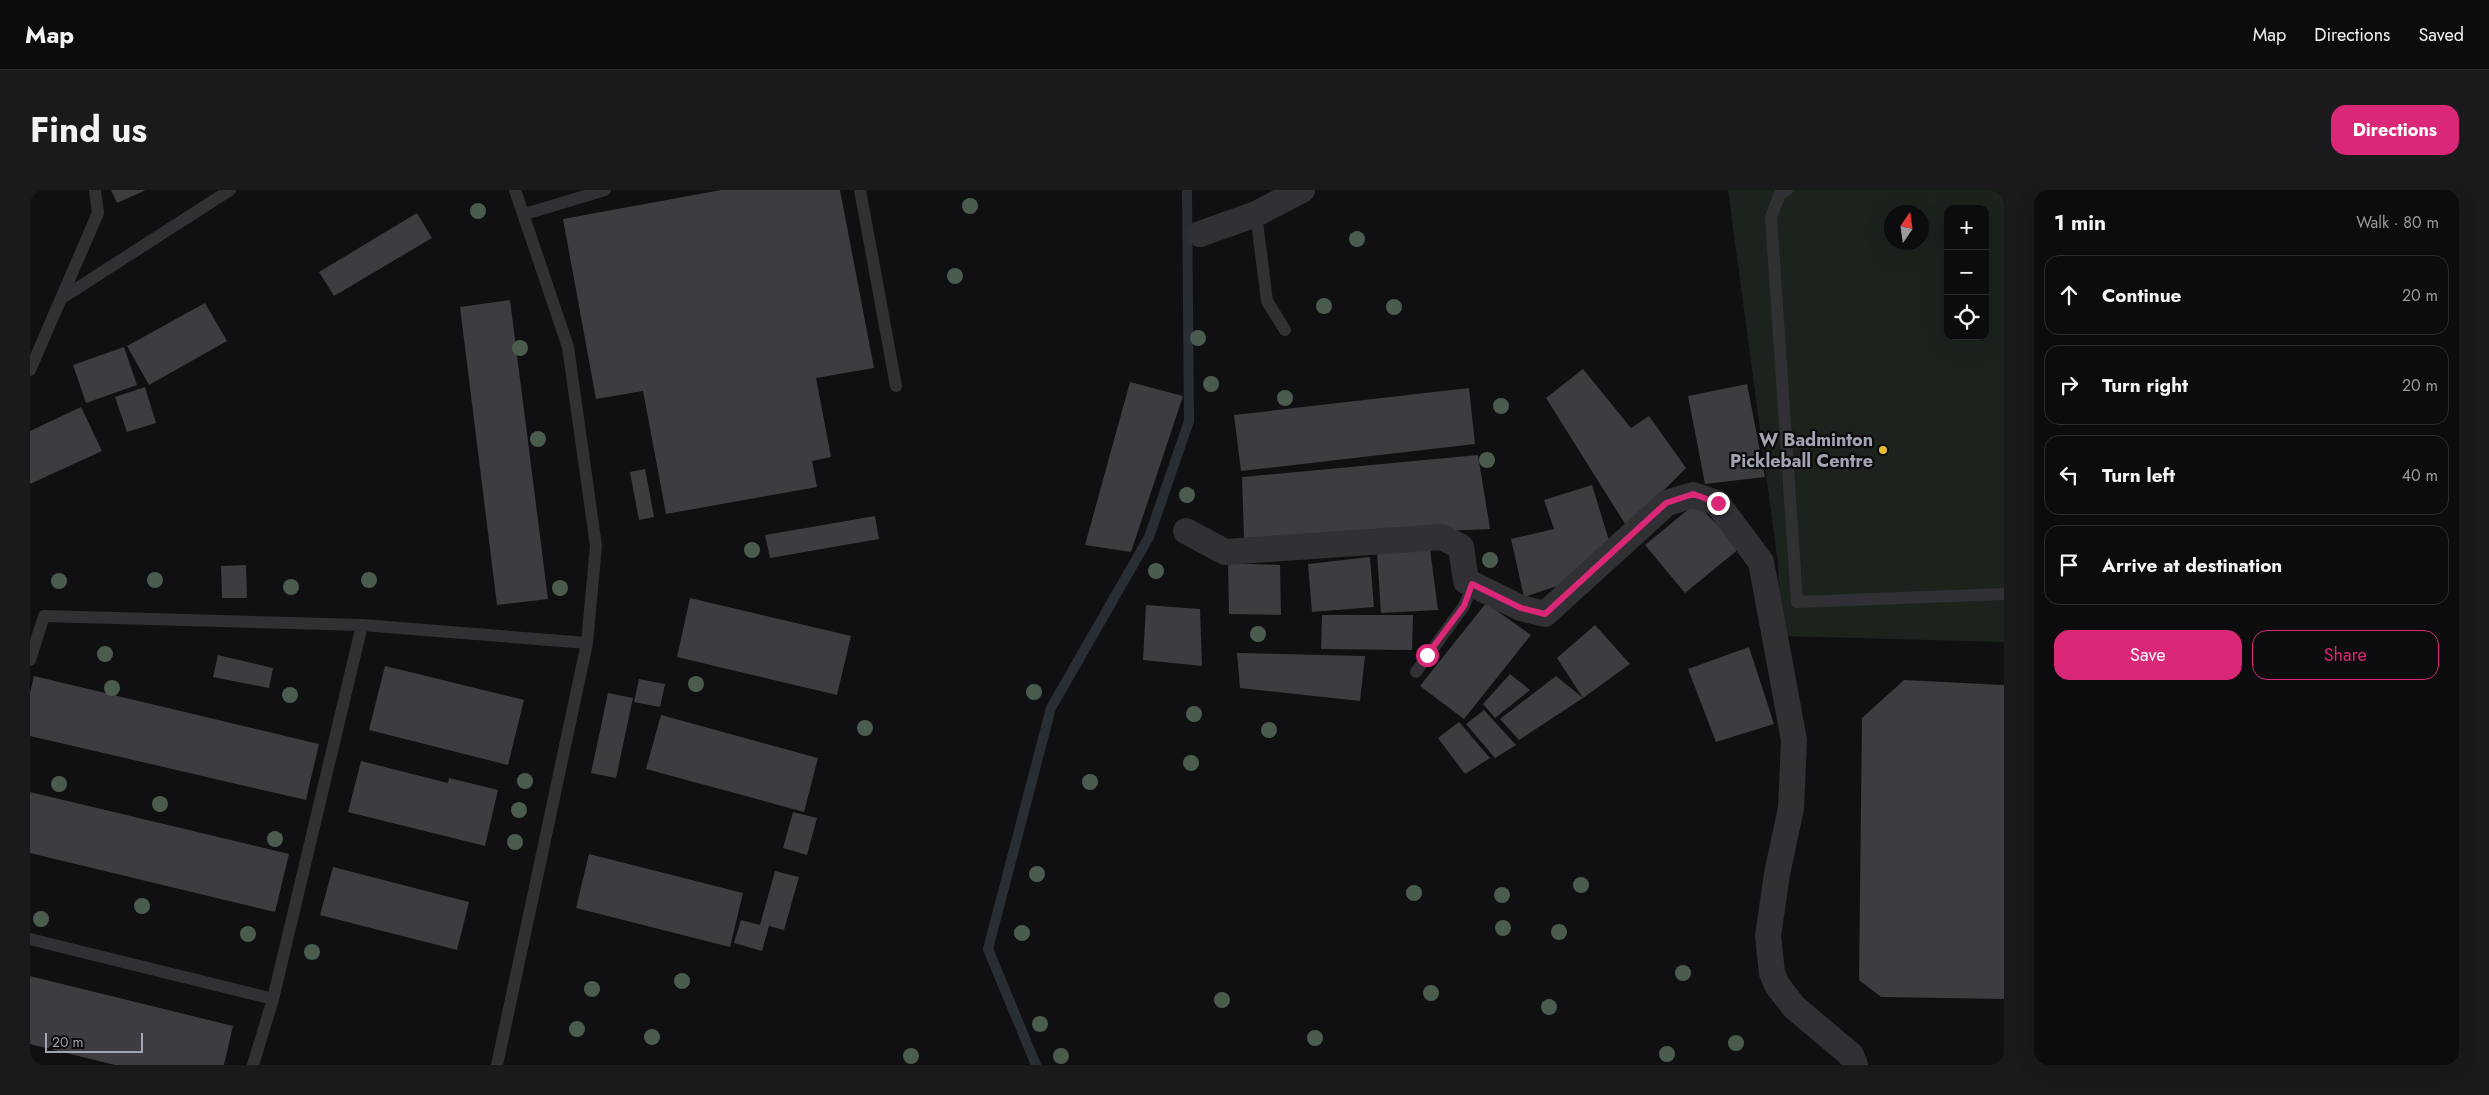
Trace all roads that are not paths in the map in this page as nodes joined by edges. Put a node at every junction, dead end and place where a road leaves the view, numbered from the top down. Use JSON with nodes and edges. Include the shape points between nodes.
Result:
{"nodes":[{"id":1,"x":95,"y":190,"type":"edge"},
{"id":2,"x":230,"y":190,"type":"edge"},
{"id":3,"x":515,"y":190,"type":"edge"},
{"id":4,"x":605,"y":190,"type":"edge"},
{"id":5,"x":860,"y":190,"type":"edge"},
{"id":6,"x":1301,"y":190,"type":"edge"},
{"id":7,"x":1787,"y":190,"type":"edge"},
{"id":8,"x":525,"y":214,"type":"junction"},
{"id":9,"x":1256,"y":214,"type":"junction"},
{"id":10,"x":1200,"y":234,"type":"dead end"},
{"id":11,"x":62,"y":298,"type":"junction"},
{"id":12,"x":1285,"y":330,"type":"dead end"},
{"id":13,"x":30,"y":370,"type":"edge"},
{"id":14,"x":896,"y":386,"type":"dead end"},
{"id":15,"x":1186,"y":531,"type":"dead end"},
{"id":16,"x":1472,"y":584,"type":"junction"},
{"id":17,"x":2004,"y":594,"type":"edge"},
{"id":18,"x":362,"y":625,"type":"junction"},
{"id":19,"x":587,"y":643,"type":"junction"},
{"id":20,"x":30,"y":660,"type":"edge"},
{"id":21,"x":1416,"y":672,"type":"dead end"},
{"id":22,"x":30,"y":939,"type":"edge"},
{"id":23,"x":273,"y":999,"type":"junction"},
{"id":24,"x":254,"y":1065,"type":"edge"},
{"id":25,"x":497,"y":1065,"type":"edge"},
{"id":26,"x":1855,"y":1065,"type":"edge"}],
"edges":[{"from":1,"to":11,"type":"lane","via":[[98,213]]},
{"from":2,"to":11,"type":"lane"},
{"from":3,"to":8,"type":"lane"},
{"from":4,"to":8,"type":"lane"},
{"from":5,"to":14,"type":"lane"},
{"from":6,"to":9,"type":"street"},
{"from":7,"to":17,"type":"lane","via":[[1780,194],[1771,217],[1797,602]]},
{"from":8,"to":19,"type":"lane","via":[[568,347],[596,546]]},
{"from":9,"to":10,"type":"street"},
{"from":9,"to":12,"type":"lane","via":[[1267,301]]},
{"from":11,"to":13,"type":"lane"},
{"from":15,"to":16,"type":"street","via":[[1225,552],[1442,537],[1461,547],[1466,581]]},
{"from":16,"to":21,"type":"lane","via":[[1464,606]]},
{"from":16,"to":26,"type":"street","via":[[1521,608],[1545,614],[1666,503],[1693,494],[1718,503],[1761,562],[1794,740],[1791,808],[1768,936],[1772,973],[1777,986],[1794,1006],[1851,1055]]},
{"from":18,"to":19,"type":"lane"},
{"from":18,"to":20,"type":"lane","via":[[44,616]]},
{"from":18,"to":23,"type":"lane"},
{"from":19,"to":25,"type":"lane"},
{"from":22,"to":23,"type":"lane"},
{"from":23,"to":24,"type":"lane"}]}
